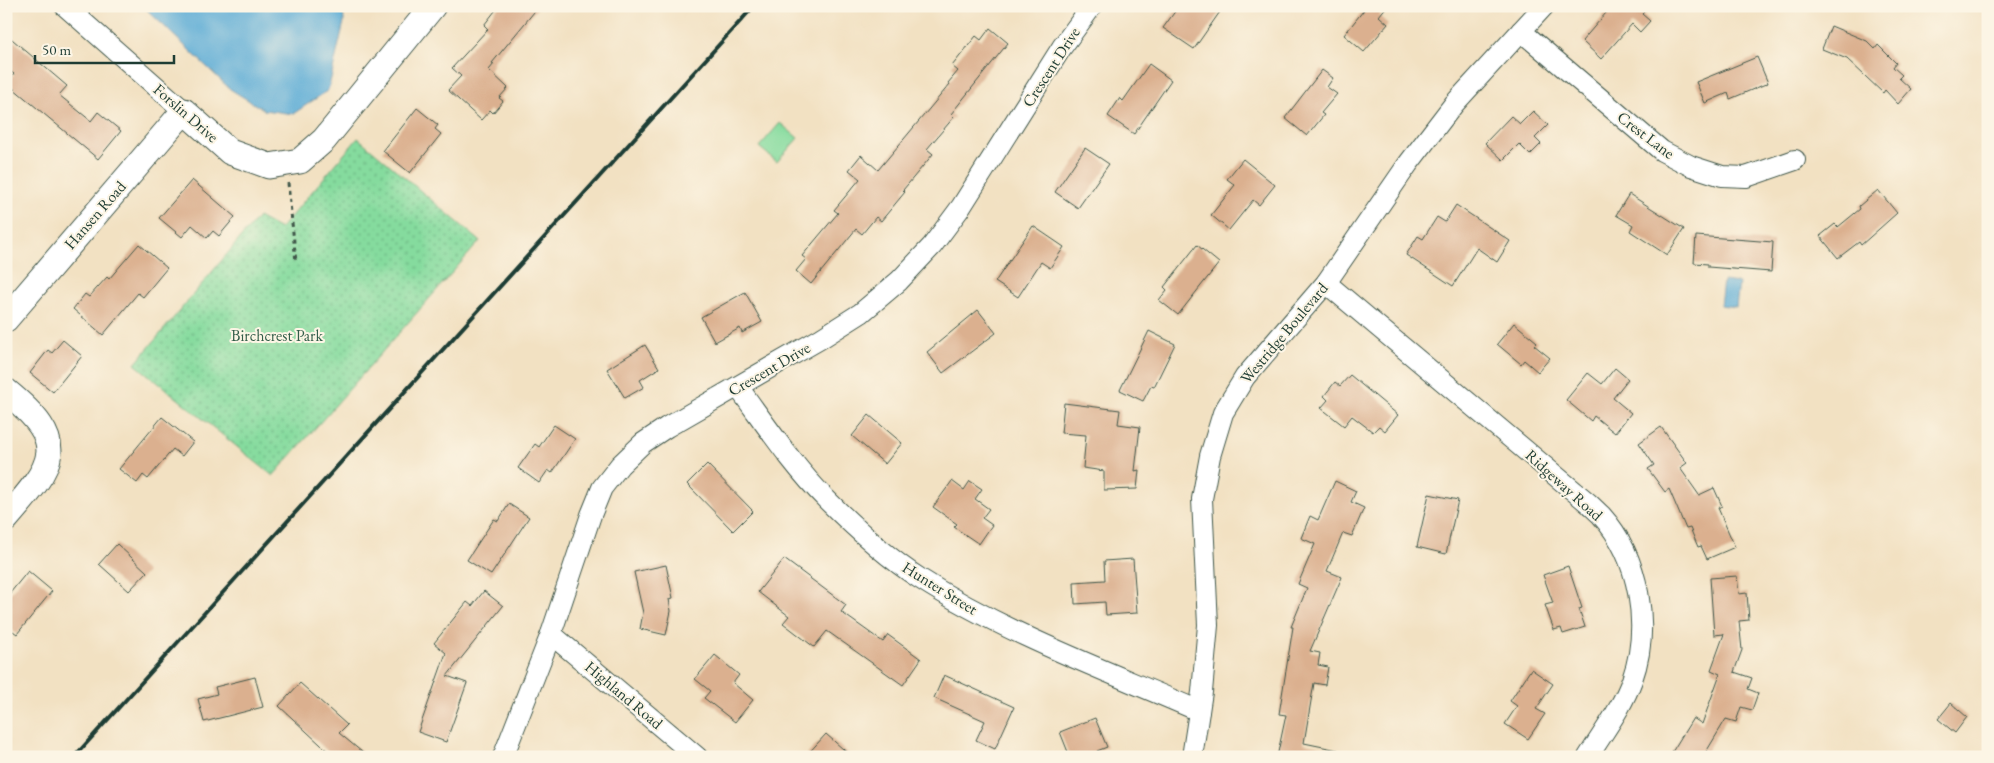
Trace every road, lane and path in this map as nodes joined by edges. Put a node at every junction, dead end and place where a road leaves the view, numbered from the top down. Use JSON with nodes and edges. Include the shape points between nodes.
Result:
{"nodes":[{"id":1,"x":65,"y":6,"type":"edge"},
{"id":2,"x":433,"y":6,"type":"edge"},
{"id":3,"x":1092,"y":6,"type":"edge"},
{"id":4,"x":1544,"y":6,"type":"edge"},
{"id":5,"x":1520,"y":31,"type":"junction"},
{"id":6,"x":184,"y":111,"type":"junction"},
{"id":7,"x":1795,"y":160,"type":"dead end"},
{"id":8,"x":279,"y":173,"type":"junction"},
{"id":9,"x":296,"y":262,"type":"dead end"},
{"id":10,"x":1326,"y":283,"type":"junction"},
{"id":11,"x":6,"y":319,"type":"edge"},
{"id":12,"x":738,"y":387,"type":"junction"},
{"id":13,"x":6,"y":391,"type":"edge"},
{"id":14,"x":6,"y":519,"type":"edge"},
{"id":15,"x":551,"y":634,"type":"junction"},
{"id":16,"x":1200,"y":711,"type":"junction"},
{"id":17,"x":503,"y":757,"type":"edge"},
{"id":18,"x":697,"y":757,"type":"edge"},
{"id":19,"x":1192,"y":757,"type":"edge"},
{"id":20,"x":1588,"y":757,"type":"edge"}],
"edges":[{"from":1,"to":6,"type":"street","name":"Forslin Drive"},
{"from":2,"to":8,"type":"street","via":[[324,140],[300,161]]},
{"from":3,"to":12,"type":"street","name":"Crescent Drive","via":[[932,246],[899,281],[861,313]]},
{"from":4,"to":5,"type":"street","name":"Westridge Boulevard"},
{"from":5,"to":7,"type":"street","name":"Crest Lane","via":[[1662,151],[1692,166],[1722,176],[1746,177]]},
{"from":5,"to":10,"type":"street","name":"Westridge Boulevard","via":[[1454,104],[1413,156]]},
{"from":6,"to":8,"type":"street","name":"Forslin Drive","via":[[230,152]]},
{"from":6,"to":11,"type":"street","name":"Hansen Road"},
{"from":8,"to":9,"type":"path"},
{"from":10,"to":16,"type":"street","name":"Westridge Boulevard","via":[[1245,377],[1223,414],[1210,456],[1202,499],[1208,625]]},
{"from":10,"to":20,"type":"street","name":"Ridgeway Road","via":[[1602,515],[1621,544],[1635,577],[1641,612],[1640,646],[1632,681]]},
{"from":12,"to":15,"type":"street","name":"Crescent Drive","via":[[642,443],[602,488]]},
{"from":12,"to":16,"type":"street","name":"Hunter Street","via":[[826,499],[870,540],[918,577],[971,610]]},
{"from":13,"to":14,"type":"street","via":[[43,427],[50,449],[46,469]]},
{"from":15,"to":17,"type":"street","name":"Crescent Drive"},
{"from":15,"to":18,"type":"street","name":"Highland Road"},
{"from":16,"to":19,"type":"street","name":"Westridge Boulevard"}]}
